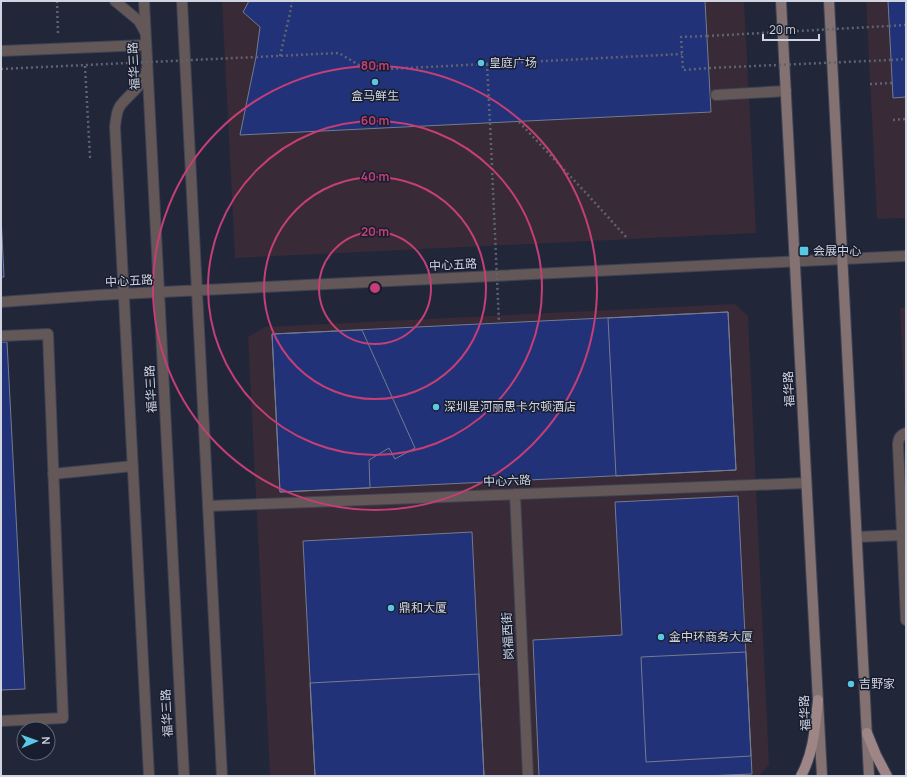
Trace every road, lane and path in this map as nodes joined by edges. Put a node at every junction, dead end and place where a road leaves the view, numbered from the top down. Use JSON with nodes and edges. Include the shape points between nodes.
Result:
{"nodes":[{"id":1,"x":57,"y":1,"type":"edge"},
{"id":2,"x":115,"y":1,"type":"edge"},
{"id":3,"x":144,"y":1,"type":"edge"},
{"id":4,"x":182,"y":1,"type":"edge"},
{"id":5,"x":292,"y":1,"type":"edge"},
{"id":6,"x":781,"y":1,"type":"edge"},
{"id":7,"x":829,"y":1,"type":"edge"},
{"id":8,"x":906,"y":25,"type":"edge"},
{"id":9,"x":145,"y":32,"type":"junction"},
{"id":10,"x":58,"y":34,"type":"dead end"},
{"id":11,"x":146,"y":45,"type":"junction"},
{"id":12,"x":1,"y":51,"type":"edge"},
{"id":13,"x":682,"y":54,"type":"junction"},
{"id":14,"x":280,"y":56,"type":"junction"},
{"id":15,"x":906,"y":59,"type":"edge"},
{"id":16,"x":487,"y":64,"type":"junction"},
{"id":17,"x":85,"y":66,"type":"junction"},
{"id":18,"x":147,"y":68,"type":"junction"},
{"id":19,"x":1,"y":69,"type":"edge"},
{"id":20,"x":892,"y":83,"type":"dead end"},
{"id":21,"x":870,"y":84,"type":"dead end"},
{"id":22,"x":786,"y":91,"type":"junction"},
{"id":23,"x":716,"y":94,"type":"dead end"},
{"id":24,"x":906,"y":119,"type":"edge"},
{"id":25,"x":893,"y":120,"type":"dead end"},
{"id":26,"x":519,"y":122,"type":"dead end"},
{"id":27,"x":91,"y":157,"type":"dead end"},
{"id":28,"x":627,"y":238,"type":"dead end"},
{"id":29,"x":906,"y":256,"type":"edge"},
{"id":30,"x":842,"y":260,"type":"junction"},
{"id":31,"x":795,"y":262,"type":"junction"},
{"id":32,"x":197,"y":290,"type":"junction"},
{"id":33,"x":159,"y":292,"type":"junction"},
{"id":34,"x":124,"y":294,"type":"junction"},
{"id":35,"x":1,"y":302,"type":"edge"},
{"id":36,"x":499,"y":323,"type":"dead end"},
{"id":37,"x":1,"y":336,"type":"edge"},
{"id":38,"x":906,"y":433,"type":"edge"},
{"id":39,"x":133,"y":466,"type":"junction"},
{"id":40,"x":53,"y":474,"type":"junction"},
{"id":41,"x":806,"y":482,"type":"junction"},
{"id":42,"x":515,"y":494,"type":"junction"},
{"id":43,"x":208,"y":506,"type":"junction"},
{"id":44,"x":902,"y":535,"type":"junction"},
{"id":45,"x":857,"y":537,"type":"junction"},
{"id":46,"x":906,"y":620,"type":"edge"},
{"id":47,"x":818,"y":700,"type":"junction"},
{"id":48,"x":1,"y":721,"type":"edge"},
{"id":49,"x":866,"y":733,"type":"junction"},
{"id":50,"x":149,"y":776,"type":"edge"},
{"id":51,"x":184,"y":776,"type":"edge"},
{"id":52,"x":222,"y":776,"type":"edge"},
{"id":53,"x":528,"y":776,"type":"edge"},
{"id":54,"x":801,"y":776,"type":"edge"},
{"id":55,"x":822,"y":776,"type":"edge"},
{"id":56,"x":869,"y":776,"type":"edge"},
{"id":57,"x":887,"y":776,"type":"edge"}],
"edges":[{"from":1,"to":10,"type":"path"},
{"from":2,"to":9,"type":"street","via":[[136,18]]},
{"from":3,"to":9,"type":"street","name":"福华三路"},
{"from":4,"to":32,"type":"street"},
{"from":5,"to":14,"type":"path"},
{"from":6,"to":22,"type":"main road","name":"福华路"},
{"from":7,"to":30,"type":"main road"},
{"from":8,"to":13,"type":"path","bridge":true,"via":[[681,37]]},
{"from":9,"to":11,"type":"street","name":"福华三路"},
{"from":11,"to":12,"type":"street"},
{"from":11,"to":18,"type":"street","name":"福华三路"},
{"from":13,"to":15,"type":"path","bridge":true,"via":[[683,70]]},
{"from":13,"to":16,"type":"path"},
{"from":14,"to":16,"type":"path","via":[[339,53],[367,70]]},
{"from":14,"to":17,"type":"path","bridge":true},
{"from":16,"to":36,"type":"path","bridge":true},
{"from":17,"to":19,"type":"path","bridge":true},
{"from":17,"to":27,"type":"path"},
{"from":18,"to":33,"type":"street","name":"福华三路"},
{"from":18,"to":34,"type":"street","via":[[146,76],[120,107],[116,116]]},
{"from":20,"to":21,"type":"path"},
{"from":22,"to":23,"type":"street"},
{"from":22,"to":31,"type":"main road","name":"福华路"},
{"from":24,"to":25,"type":"path"},
{"from":26,"to":28,"type":"path"},
{"from":29,"to":30,"type":"street","name":"中心五路"},
{"from":30,"to":31,"type":"street","name":"中心五路"},
{"from":30,"to":45,"type":"main road"},
{"from":31,"to":32,"type":"street","name":"中心五路"},
{"from":31,"to":41,"type":"main road","name":"福华路"},
{"from":32,"to":33,"type":"street","name":"中心五路"},
{"from":32,"to":43,"type":"street"},
{"from":33,"to":34,"type":"street","name":"中心五路"},
{"from":33,"to":51,"type":"street","name":"福华三路"},
{"from":34,"to":35,"type":"street","name":"中心五路"},
{"from":34,"to":39,"type":"street"},
{"from":37,"to":40,"type":"street","via":[[48,334]]},
{"from":38,"to":44,"type":"street","via":[[902,434],[898,445]]},
{"from":39,"to":40,"type":"street"},
{"from":39,"to":50,"type":"street"},
{"from":40,"to":48,"type":"street","via":[[64,718]]},
{"from":41,"to":42,"type":"street","name":"中心六路"},
{"from":41,"to":47,"type":"main road","name":"福华路"},
{"from":42,"to":43,"type":"street","name":"中心六路"},
{"from":42,"to":53,"type":"street","name":"岗福西街"},
{"from":43,"to":52,"type":"street"},
{"from":44,"to":45,"type":"street"},
{"from":44,"to":46,"type":"street"},
{"from":45,"to":49,"type":"main road"},
{"from":47,"to":54,"type":"main road","via":[[812,750]]},
{"from":47,"to":55,"type":"main road","name":"福华路"},
{"from":49,"to":56,"type":"main road"},
{"from":49,"to":57,"type":"main road"}]}
